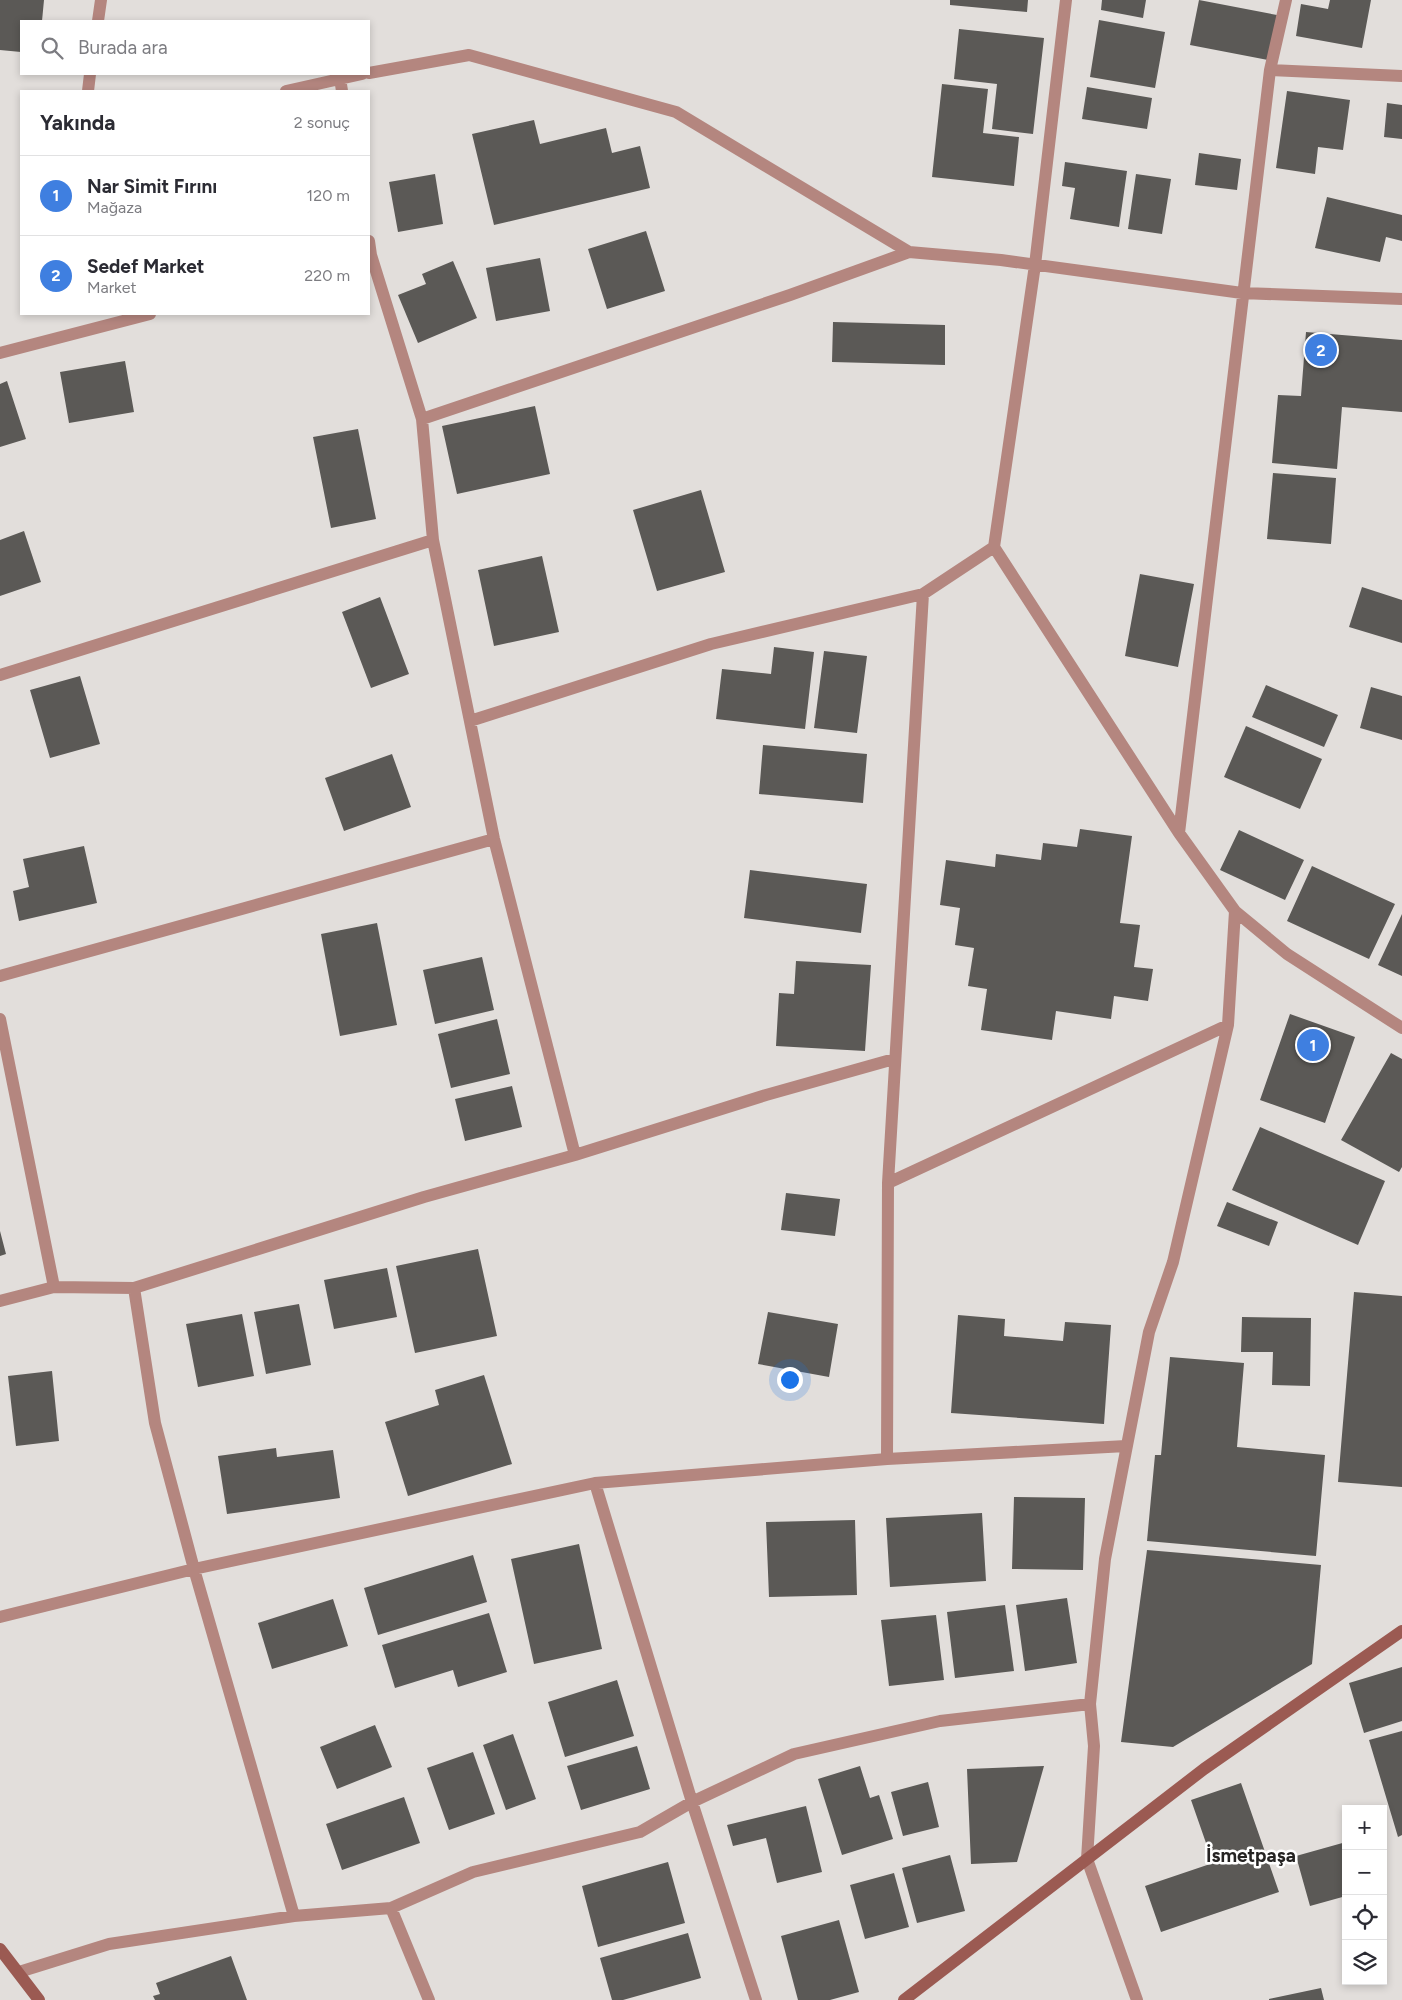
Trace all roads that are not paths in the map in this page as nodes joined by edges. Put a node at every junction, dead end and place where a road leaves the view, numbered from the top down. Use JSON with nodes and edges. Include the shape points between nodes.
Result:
{"nodes":[{"id":1,"x":101,"y":0,"type":"edge"},
{"id":2,"x":1066,"y":0,"type":"edge"},
{"id":3,"x":1286,"y":0,"type":"edge"},
{"id":4,"x":98,"y":20,"type":"edge"},
{"id":5,"x":1270,"y":70,"type":"junction"},
{"id":6,"x":370,"y":73,"type":"edge"},
{"id":7,"x":90,"y":75,"type":"edge"},
{"id":8,"x":356,"y":75,"type":"edge"},
{"id":9,"x":1402,"y":76,"type":"edge"},
{"id":10,"x":340,"y":78,"type":"junction"},
{"id":11,"x":88,"y":90,"type":"edge"},
{"id":12,"x":290,"y":90,"type":"edge"},
{"id":13,"x":342,"y":90,"type":"edge"},
{"id":14,"x":909,"y":252,"type":"junction"},
{"id":15,"x":370,"y":256,"type":"edge"},
{"id":16,"x":1035,"y":265,"type":"junction"},
{"id":17,"x":1242,"y":293,"type":"junction"},
{"id":18,"x":1402,"y":299,"type":"edge"},
{"id":19,"x":146,"y":315,"type":"edge"},
{"id":20,"x":0,"y":353,"type":"edge"},
{"id":21,"x":422,"y":419,"type":"junction"},
{"id":22,"x":433,"y":540,"type":"junction"},
{"id":23,"x":994,"y":547,"type":"junction"},
{"id":24,"x":923,"y":594,"type":"junction"},
{"id":25,"x":0,"y":675,"type":"edge"},
{"id":26,"x":470,"y":721,"type":"junction"},
{"id":27,"x":1179,"y":833,"type":"junction"},
{"id":28,"x":494,"y":839,"type":"junction"},
{"id":29,"x":1235,"y":911,"type":"junction"},
{"id":30,"x":0,"y":976,"type":"edge"},
{"id":31,"x":0,"y":1019,"type":"edge"},
{"id":32,"x":1228,"y":1026,"type":"junction"},
{"id":33,"x":1402,"y":1028,"type":"edge"},
{"id":34,"x":894,"y":1059,"type":"junction"},
{"id":35,"x":575,"y":1155,"type":"junction"},
{"id":36,"x":888,"y":1183,"type":"junction"},
{"id":37,"x":54,"y":1287,"type":"junction"},
{"id":38,"x":134,"y":1288,"type":"junction"},
{"id":39,"x":0,"y":1301,"type":"edge"},
{"id":40,"x":1126,"y":1446,"type":"junction"},
{"id":41,"x":887,"y":1459,"type":"junction"},
{"id":42,"x":595,"y":1483,"type":"junction"},
{"id":43,"x":194,"y":1569,"type":"junction"},
{"id":44,"x":0,"y":1617,"type":"edge"},
{"id":45,"x":1402,"y":1631,"type":"edge"},
{"id":46,"x":1090,"y":1704,"type":"junction"},
{"id":47,"x":692,"y":1802,"type":"junction"},
{"id":48,"x":1088,"y":1859,"type":"junction"},
{"id":49,"x":391,"y":1908,"type":"junction"},
{"id":50,"x":294,"y":1916,"type":"junction"},
{"id":51,"x":0,"y":1949,"type":"edge"},
{"id":52,"x":19,"y":1972,"type":"junction"},
{"id":53,"x":39,"y":2000,"type":"edge"},
{"id":54,"x":429,"y":2000,"type":"edge"},
{"id":55,"x":756,"y":2000,"type":"edge"},
{"id":56,"x":904,"y":2000,"type":"edge"},
{"id":57,"x":1137,"y":2000,"type":"edge"}],
"edges":[{"from":1,"to":4,"type":"street"},
{"from":2,"to":16,"type":"street"},
{"from":3,"to":5,"type":"street"},
{"from":5,"to":9,"type":"street"},
{"from":5,"to":17,"type":"street"},
{"from":6,"to":14,"type":"street","via":[[469,55],[676,112]]},
{"from":7,"to":11,"type":"street"},
{"from":8,"to":10,"type":"street"},
{"from":10,"to":12,"type":"street"},
{"from":10,"to":13,"type":"street"},
{"from":14,"to":16,"type":"street"},
{"from":14,"to":21,"type":"street","via":[[781,299]]},
{"from":15,"to":21,"type":"street"},
{"from":16,"to":17,"type":"street"},
{"from":16,"to":23,"type":"street"},
{"from":17,"to":18,"type":"street"},
{"from":17,"to":27,"type":"street"},
{"from":19,"to":20,"type":"street"},
{"from":21,"to":22,"type":"street"},
{"from":22,"to":25,"type":"street"},
{"from":22,"to":26,"type":"street"},
{"from":23,"to":24,"type":"street"},
{"from":23,"to":27,"type":"street"},
{"from":24,"to":26,"type":"street","via":[[711,644]]},
{"from":24,"to":34,"type":"street"},
{"from":26,"to":28,"type":"street"},
{"from":27,"to":29,"type":"street"},
{"from":28,"to":30,"type":"street"},
{"from":28,"to":35,"type":"street"},
{"from":29,"to":32,"type":"street"},
{"from":29,"to":33,"type":"street","via":[[1287,954]]},
{"from":31,"to":37,"type":"street"},
{"from":32,"to":36,"type":"street"},
{"from":32,"to":40,"type":"street","via":[[1173,1262],[1149,1332]]},
{"from":34,"to":35,"type":"street"},
{"from":34,"to":36,"type":"street"},
{"from":35,"to":38,"type":"street","via":[[424,1197]]},
{"from":36,"to":41,"type":"street"},
{"from":37,"to":38,"type":"street"},
{"from":37,"to":39,"type":"street"},
{"from":38,"to":43,"type":"street","via":[[155,1423]]},
{"from":40,"to":41,"type":"street"},
{"from":40,"to":46,"type":"street","via":[[1106,1559]]},
{"from":41,"to":42,"type":"street"},
{"from":42,"to":43,"type":"street"},
{"from":42,"to":47,"type":"street"},
{"from":43,"to":44,"type":"street"},
{"from":43,"to":50,"type":"street"},
{"from":45,"to":48,"type":"street","via":[[1204,1769]]},
{"from":46,"to":47,"type":"street","via":[[940,1721],[794,1754]]},
{"from":46,"to":48,"type":"street","via":[[1094,1746]]},
{"from":47,"to":49,"type":"street","via":[[640,1832],[473,1872]]},
{"from":47,"to":55,"type":"street"},
{"from":48,"to":56,"type":"street"},
{"from":48,"to":57,"type":"street"},
{"from":49,"to":50,"type":"street"},
{"from":49,"to":54,"type":"street"},
{"from":50,"to":52,"type":"street","via":[[109,1944]]},
{"from":51,"to":52,"type":"street"},
{"from":52,"to":53,"type":"street"}]}
